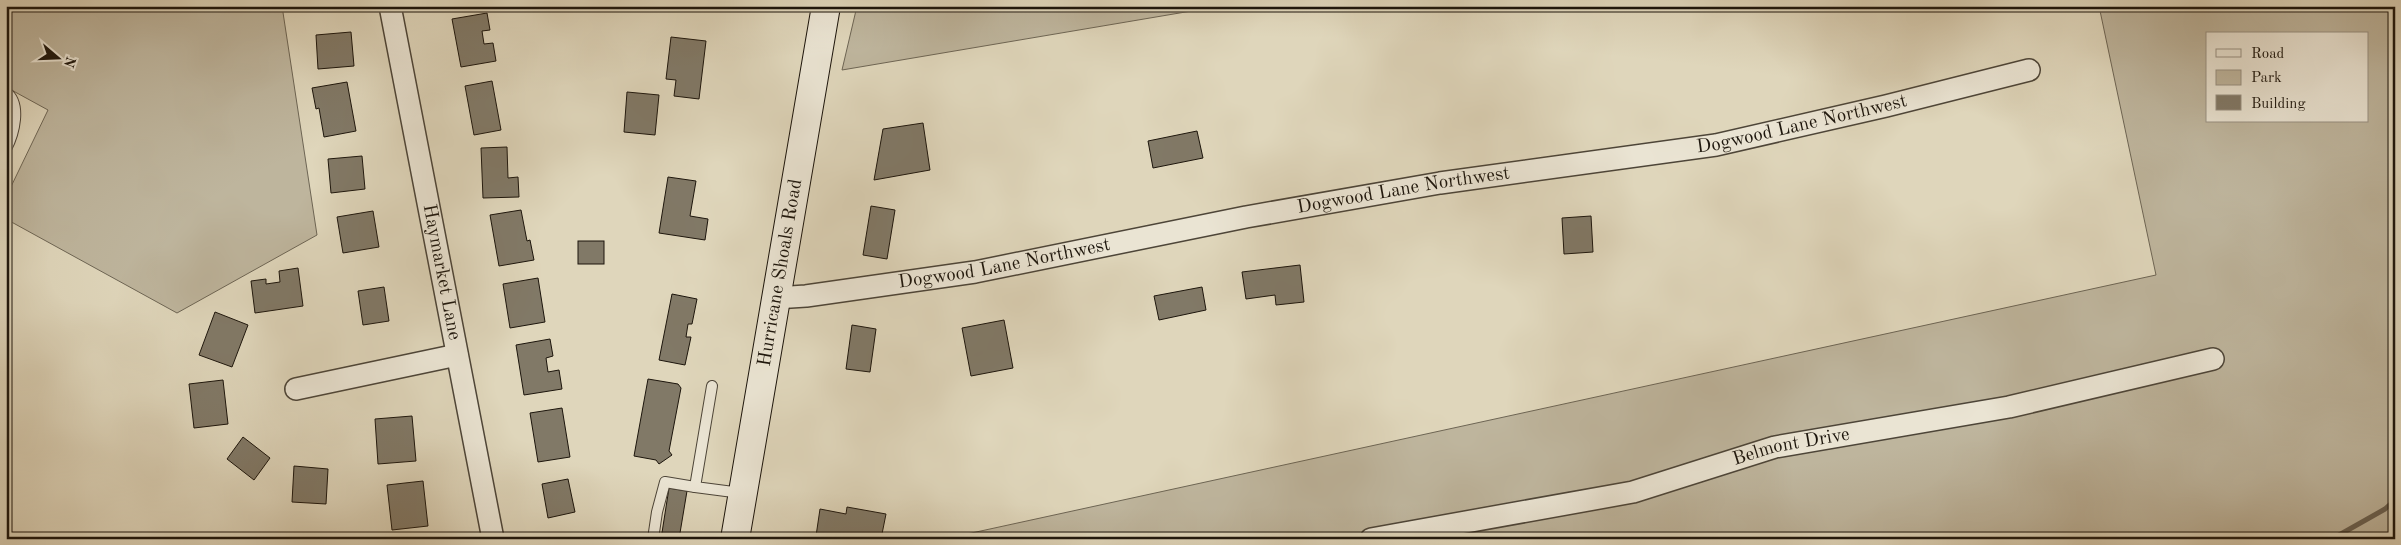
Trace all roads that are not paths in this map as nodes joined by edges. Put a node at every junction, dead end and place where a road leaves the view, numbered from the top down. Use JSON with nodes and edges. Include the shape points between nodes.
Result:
{"nodes":[{"id":1,"x":390,"y":6,"type":"edge"},
{"id":2,"x":826,"y":6,"type":"edge"},
{"id":3,"x":2029,"y":70,"type":"dead end"},
{"id":4,"x":6,"y":92,"type":"edge"},
{"id":5,"x":6,"y":148,"type":"edge"},
{"id":6,"x":775,"y":298,"type":"junction"},
{"id":7,"x":457,"y":355,"type":"junction"},
{"id":8,"x":2212,"y":358,"type":"dead end"},
{"id":9,"x":712,"y":386,"type":"dead end"},
{"id":10,"x":296,"y":389,"type":"dead end"},
{"id":11,"x":695,"y":487,"type":"junction"},
{"id":12,"x":742,"y":493,"type":"junction"},
{"id":13,"x":493,"y":539,"type":"edge"},
{"id":14,"x":654,"y":539,"type":"edge"},
{"id":15,"x":735,"y":539,"type":"edge"},
{"id":16,"x":1371,"y":539,"type":"edge"}],
"edges":[{"from":1,"to":7,"type":"street","name":"Haymarket Lane"},
{"from":2,"to":6,"type":"street","name":"Hurricane Shoals Road"},
{"from":3,"to":6,"type":"street","name":"Dogwood Lane Northwest","via":[[1716,145],[1440,183],[1246,217],[975,272]]},
{"from":4,"to":5,"type":"lane","via":[[16,112]]},
{"from":6,"to":12,"type":"street","name":"Hurricane Shoals Road"},
{"from":7,"to":10,"type":"street"},
{"from":7,"to":13,"type":"street","name":"Haymarket Lane"},
{"from":8,"to":16,"type":"street","name":"Belmont Drive","via":[[2009,406],[1775,447],[1633,492]]},
{"from":9,"to":11,"type":"lane"},
{"from":11,"to":12,"type":"lane"},
{"from":11,"to":14,"type":"lane","via":[[665,482]]},
{"from":12,"to":15,"type":"street","name":"Hurricane Shoals Road"}]}
